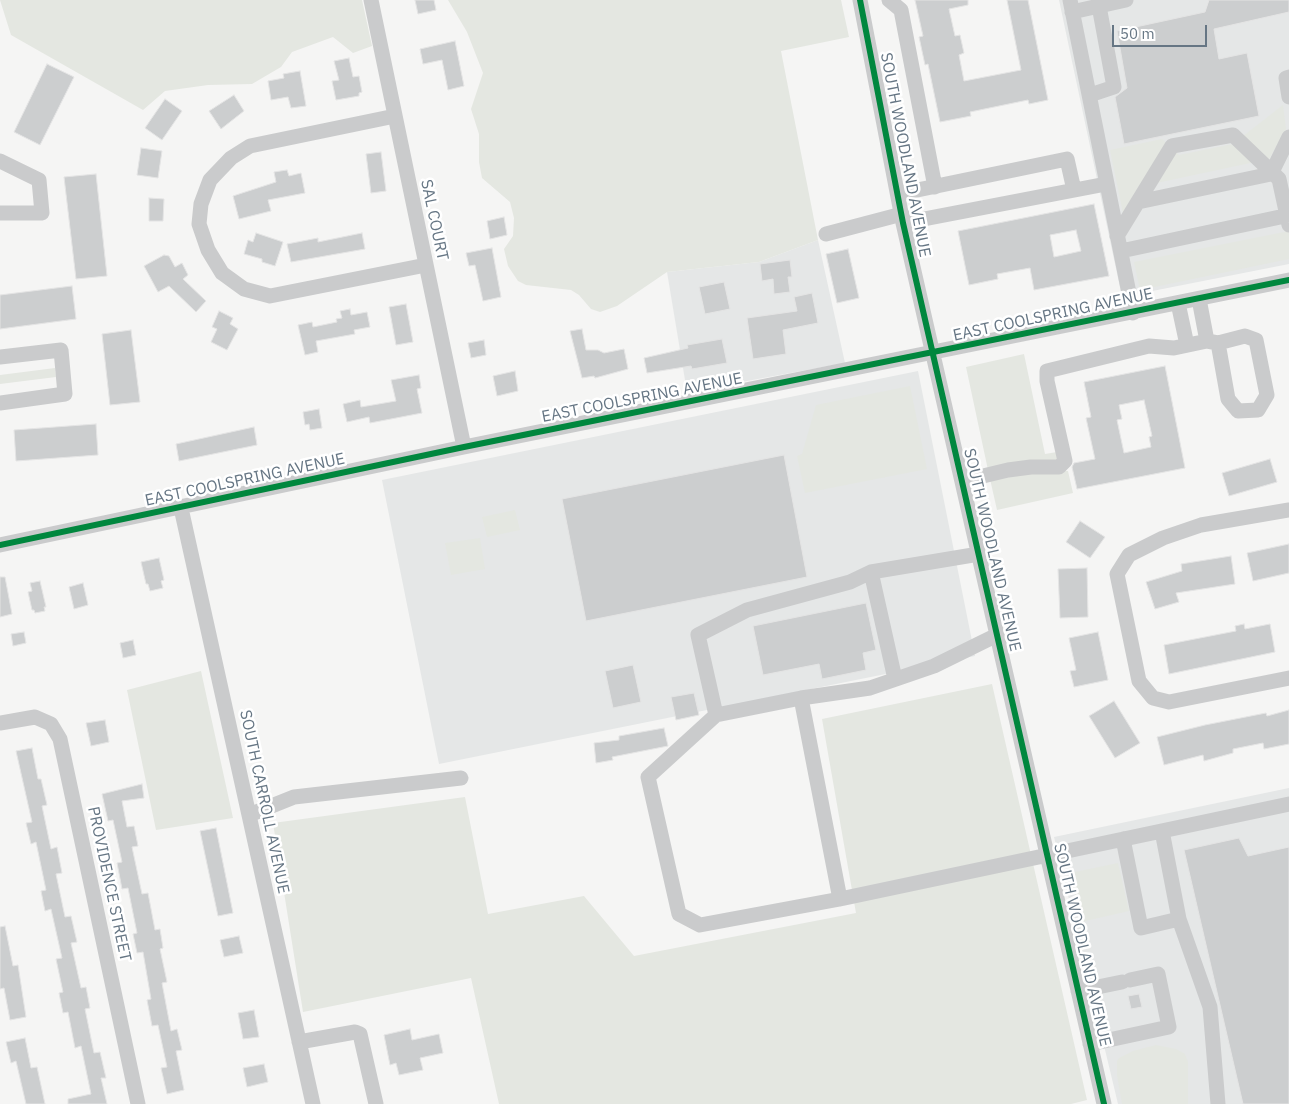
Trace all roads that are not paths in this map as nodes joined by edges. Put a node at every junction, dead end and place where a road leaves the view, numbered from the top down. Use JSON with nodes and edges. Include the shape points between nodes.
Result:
{"nodes":[{"id":1,"x":371,"y":0,"type":"edge"},
{"id":2,"x":860,"y":0,"type":"edge"},
{"id":3,"x":889,"y":0,"type":"edge"},
{"id":4,"x":1126,"y":0,"type":"edge"},
{"id":5,"x":1106,"y":3,"type":"edge"},
{"id":6,"x":1071,"y":6,"type":"edge"},
{"id":7,"x":1289,"y":77,"type":"edge"},
{"id":8,"x":1090,"y":95,"type":"junction"},
{"id":9,"x":1289,"y":97,"type":"edge"},
{"id":10,"x":395,"y":116,"type":"junction"},
{"id":11,"x":1289,"y":137,"type":"edge"},
{"id":12,"x":0,"y":161,"type":"edge"},
{"id":13,"x":1280,"y":177,"type":"edge"},
{"id":14,"x":1106,"y":184,"type":"junction"},
{"id":15,"x":935,"y":187,"type":"junction"},
{"id":16,"x":1074,"y":190,"type":"junction"},
{"id":17,"x":898,"y":194,"type":"junction"},
{"id":18,"x":1138,"y":202,"type":"junction"},
{"id":19,"x":0,"y":213,"type":"edge"},
{"id":20,"x":903,"y":218,"type":"junction"},
{"id":21,"x":1288,"y":219,"type":"edge"},
{"id":22,"x":826,"y":234,"type":"dead end"},
{"id":23,"x":1119,"y":243,"type":"junction"},
{"id":24,"x":426,"y":265,"type":"junction"},
{"id":25,"x":1289,"y":280,"type":"edge"},
{"id":26,"x":1199,"y":299,"type":"junction"},
{"id":27,"x":1178,"y":303,"type":"junction"},
{"id":28,"x":1132,"y":312,"type":"junction"},
{"id":29,"x":1212,"y":342,"type":"junction"},
{"id":30,"x":1187,"y":345,"type":"junction"},
{"id":31,"x":933,"y":354,"type":"junction"},
{"id":32,"x":0,"y":357,"type":"edge"},
{"id":33,"x":0,"y":403,"type":"edge"},
{"id":34,"x":464,"y":448,"type":"junction"},
{"id":35,"x":962,"y":481,"type":"junction"},
{"id":36,"x":181,"y":508,"type":"junction"},
{"id":37,"x":1289,"y":510,"type":"edge"},
{"id":38,"x":0,"y":545,"type":"edge"},
{"id":39,"x":979,"y":554,"type":"junction"},
{"id":40,"x":871,"y":572,"type":"junction"},
{"id":41,"x":997,"y":635,"type":"junction"},
{"id":42,"x":1289,"y":678,"type":"edge"},
{"id":43,"x":895,"y":679,"type":"junction"},
{"id":44,"x":801,"y":698,"type":"junction"},
{"id":45,"x":716,"y":715,"type":"junction"},
{"id":46,"x":0,"y":723,"type":"edge"},
{"id":47,"x":461,"y":778,"type":"dead end"},
{"id":48,"x":1289,"y":804,"type":"edge"},
{"id":49,"x":249,"y":815,"type":"junction"},
{"id":50,"x":1162,"y":831,"type":"junction"},
{"id":51,"x":1124,"y":839,"type":"junction"},
{"id":52,"x":1047,"y":855,"type":"junction"},
{"id":53,"x":840,"y":899,"type":"junction"},
{"id":54,"x":1179,"y":919,"type":"junction"},
{"id":55,"x":1078,"y":991,"type":"junction"},
{"id":56,"x":299,"y":1042,"type":"junction"},
{"id":57,"x":1090,"y":1044,"type":"junction"},
{"id":58,"x":138,"y":1104,"type":"edge"},
{"id":59,"x":313,"y":1104,"type":"edge"},
{"id":60,"x":376,"y":1104,"type":"edge"},
{"id":61,"x":1104,"y":1104,"type":"edge"},
{"id":62,"x":1218,"y":1104,"type":"edge"}],
"edges":[{"from":1,"to":10,"type":"street","name":"SAL COURT"},
{"from":2,"to":17,"type":"street","name":"SOUTH WOODLAND AVENUE"},
{"from":3,"to":15,"type":"street","via":[[901,10]]},
{"from":4,"to":5,"type":"street"},
{"from":5,"to":6,"type":"street"},
{"from":5,"to":8,"type":"street","via":[[1114,87]]},
{"from":6,"to":8,"type":"street"},
{"from":7,"to":9,"type":"street","via":[[1286,78]]},
{"from":8,"to":14,"type":"street"},
{"from":10,"to":24,"type":"street","name":"SAL COURT"},
{"from":10,"to":24,"type":"street","via":[[250,146],[231,158],[210,180],[201,204],[199,224],[208,250],[222,273],[244,289],[270,296]]},
{"from":11,"to":13,"type":"street"},
{"from":12,"to":19,"type":"street","via":[[39,180],[42,214]]},
{"from":13,"to":18,"type":"street"},
{"from":13,"to":18,"type":"street","via":[[1233,135],[1172,146]]},
{"from":13,"to":21,"type":"street"},
{"from":14,"to":16,"type":"street"},
{"from":14,"to":23,"type":"street"},
{"from":15,"to":16,"type":"street","via":[[1067,159]]},
{"from":15,"to":17,"type":"street"},
{"from":16,"to":20,"type":"street"},
{"from":17,"to":20,"type":"street","name":"SOUTH WOODLAND AVENUE"},
{"from":18,"to":23,"type":"street"},
{"from":20,"to":22,"type":"street"},
{"from":20,"to":31,"type":"street","name":"SOUTH WOODLAND AVENUE"},
{"from":21,"to":23,"type":"street"},
{"from":23,"to":28,"type":"street"},
{"from":24,"to":34,"type":"street","name":"SAL COURT"},
{"from":25,"to":26,"type":"street","name":"EAST COOLSPRING AVENUE"},
{"from":26,"to":27,"type":"street","name":"EAST COOLSPRING AVENUE"},
{"from":26,"to":29,"type":"street"},
{"from":27,"to":28,"type":"street","name":"EAST COOLSPRING AVENUE"},
{"from":27,"to":30,"type":"street"},
{"from":28,"to":31,"type":"street","name":"EAST COOLSPRING AVENUE"},
{"from":29,"to":29,"type":"street","via":[[1228,399],[1238,411],[1258,410],[1267,395],[1256,340],[1245,336]]},
{"from":29,"to":30,"type":"street"},
{"from":30,"to":35,"type":"street","via":[[1174,348],[1149,346],[1047,371],[1065,461],[1059,468],[1008,470]]},
{"from":31,"to":34,"type":"street","name":"EAST COOLSPRING AVENUE"},
{"from":31,"to":35,"type":"street","name":"SOUTH WOODLAND AVENUE"},
{"from":32,"to":33,"type":"street","via":[[61,350],[65,394]]},
{"from":34,"to":36,"type":"street","name":"EAST COOLSPRING AVENUE"},
{"from":35,"to":39,"type":"street","name":"SOUTH WOODLAND AVENUE"},
{"from":36,"to":38,"type":"street","name":"EAST COOLSPRING AVENUE"},
{"from":36,"to":49,"type":"street","name":"SOUTH CARROLL AVENUE"},
{"from":37,"to":42,"type":"street","via":[[1201,525],[1163,538],[1130,555],[1117,574],[1138,681],[1153,698],[1169,702]]},
{"from":39,"to":40,"type":"street"},
{"from":39,"to":41,"type":"street","name":"SOUTH WOODLAND AVENUE"},
{"from":40,"to":43,"type":"street"},
{"from":40,"to":45,"type":"street","via":[[850,582],[747,610],[698,635]]},
{"from":41,"to":43,"type":"street","via":[[934,666]]},
{"from":41,"to":52,"type":"street","name":"SOUTH WOODLAND AVENUE"},
{"from":43,"to":44,"type":"street","via":[[870,688]]},
{"from":44,"to":45,"type":"street"},
{"from":44,"to":53,"type":"street"},
{"from":45,"to":53,"type":"street","via":[[648,777],[679,914],[700,925]]},
{"from":46,"to":58,"type":"street","name":"PROVIDENCE STREET","via":[[35,717],[51,724],[60,739]]},
{"from":47,"to":49,"type":"street","via":[[294,797]]},
{"from":48,"to":50,"type":"street"},
{"from":49,"to":56,"type":"street","name":"SOUTH CARROLL AVENUE"},
{"from":50,"to":51,"type":"street"},
{"from":50,"to":54,"type":"street"},
{"from":51,"to":52,"type":"street"},
{"from":51,"to":54,"type":"street","via":[[1141,928]]},
{"from":52,"to":53,"type":"street"},
{"from":52,"to":55,"type":"street","name":"SOUTH WOODLAND AVENUE"},
{"from":54,"to":62,"type":"street","via":[[1210,1008]]},
{"from":55,"to":57,"type":"street","name":"SOUTH WOODLAND AVENUE"},
{"from":55,"to":57,"type":"street","via":[[1158,974],[1169,1027]]},
{"from":56,"to":59,"type":"street","name":"SOUTH CARROLL AVENUE"},
{"from":56,"to":60,"type":"street","via":[[355,1032],[360,1034]]},
{"from":57,"to":61,"type":"street","name":"SOUTH WOODLAND AVENUE"}]}
